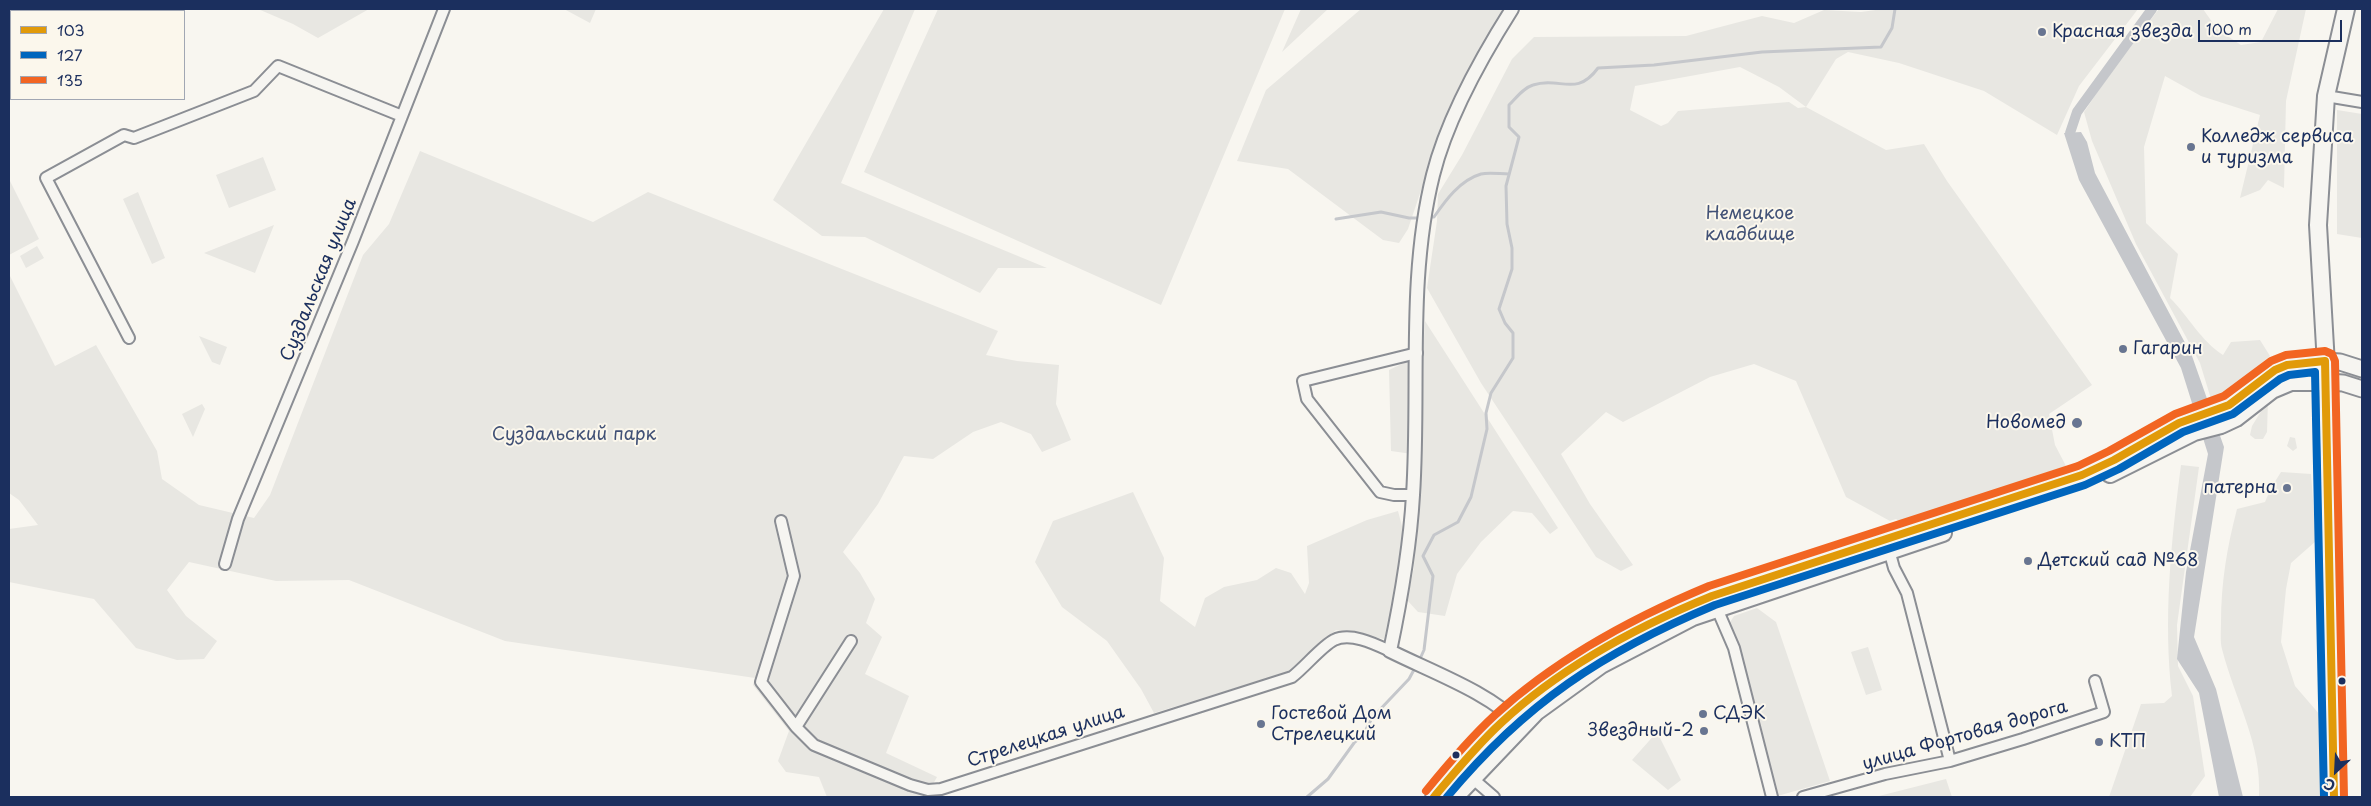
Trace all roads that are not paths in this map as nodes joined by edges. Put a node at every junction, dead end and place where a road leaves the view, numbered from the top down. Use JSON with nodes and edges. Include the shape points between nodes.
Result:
{"nodes":[{"id":1,"x":444,"y":9,"type":"edge"},
{"id":2,"x":1512,"y":9,"type":"edge"},
{"id":3,"x":2346,"y":9,"type":"edge"},
{"id":4,"x":2326,"y":96,"type":"junction"},
{"id":5,"x":2362,"y":102,"type":"edge"},
{"id":6,"x":402,"y":116,"type":"junction"},
{"id":7,"x":129,"y":338,"type":"dead end"},
{"id":8,"x":1416,"y":354,"type":"junction"},
{"id":9,"x":2325,"y":361,"type":"junction"},
{"id":10,"x":2362,"y":369,"type":"edge"},
{"id":11,"x":2326,"y":382,"type":"junction"},
{"id":12,"x":2362,"y":389,"type":"edge"},
{"id":13,"x":2219,"y":418,"type":"junction"},
{"id":14,"x":2192,"y":425,"type":"junction"},
{"id":15,"x":1413,"y":495,"type":"junction"},
{"id":16,"x":781,"y":521,"type":"dead end"},
{"id":17,"x":1889,"y":550,"type":"junction"},
{"id":18,"x":225,"y":564,"type":"dead end"},
{"id":19,"x":1714,"y":602,"type":"junction"},
{"id":20,"x":851,"y":641,"type":"dead end"},
{"id":21,"x":1390,"y":651,"type":"junction"},
{"id":22,"x":2095,"y":681,"type":"dead end"},
{"id":23,"x":1516,"y":720,"type":"junction"},
{"id":24,"x":796,"y":728,"type":"junction"},
{"id":25,"x":1950,"y":761,"type":"junction"},
{"id":26,"x":1472,"y":778,"type":"junction"},
{"id":27,"x":1434,"y":797,"type":"edge"},
{"id":28,"x":1455,"y":797,"type":"edge"},
{"id":29,"x":1494,"y":797,"type":"edge"},
{"id":30,"x":1772,"y":797,"type":"edge"},
{"id":31,"x":1803,"y":797,"type":"edge"},
{"id":32,"x":2334,"y":797,"type":"edge"}],
"edges":[{"from":1,"to":6,"type":"street","name":"Суздальская улица"},
{"from":2,"to":8,"type":"street","via":[[1456,114],[1439,157],[1426,209],[1418,275]]},
{"from":3,"to":4,"type":"main road"},
{"from":4,"to":5,"type":"street"},
{"from":4,"to":9,"type":"main road","via":[[2318,225]]},
{"from":6,"to":7,"type":"street","via":[[278,66],[254,91],[134,138],[124,135],[46,178]]},
{"from":6,"to":18,"type":"street","name":"Суздальская улица","via":[[238,519]]},
{"from":8,"to":15,"type":"street"},
{"from":8,"to":15,"type":"street","via":[[1303,381],[1307,399],[1380,492]]},
{"from":9,"to":10,"type":"main road"},
{"from":9,"to":11,"type":"main road"},
{"from":9,"to":13,"type":"main road","via":[[2287,365],[2267,374]]},
{"from":11,"to":12,"type":"main road"},
{"from":11,"to":13,"type":"main road","via":[[2290,382],[2272,390],[2248,410]]},
{"from":11,"to":32,"type":"main road"},
{"from":13,"to":14,"type":"main road"},
{"from":14,"to":17,"type":"main road","via":[[2118,470],[2076,489]]},
{"from":14,"to":19,"type":"main road","via":[[2052,486]]},
{"from":15,"to":21,"type":"street","via":[[1406,564]]},
{"from":16,"to":24,"type":"street","name":"Стрелецкая улица","via":[[794,576],[761,682]]},
{"from":17,"to":19,"type":"main road"},
{"from":17,"to":25,"type":"street","via":[[1907,593]]},
{"from":19,"to":23,"type":"main road","via":[[1601,665],[1536,712]]},
{"from":19,"to":30,"type":"street","via":[[1734,648]]},
{"from":20,"to":24,"type":"street"},
{"from":21,"to":23,"type":"street","name":"Стрелецкая улица","via":[[1489,699]]},
{"from":21,"to":24,"type":"street","name":"Стрелецкая улица","via":[[1375,644],[1343,638],[1332,641],[1305,668],[1292,676],[940,789],[928,790],[910,785],[851,761],[814,745]]},
{"from":22,"to":25,"type":"street","name":"улица Фортовая дорога","via":[[2104,712]]},
{"from":23,"to":26,"type":"main road"},
{"from":23,"to":27,"type":"main road","via":[[1464,761]]},
{"from":25,"to":31,"type":"street","name":"улица Фортовая дорога","via":[[1884,774]]},
{"from":26,"to":28,"type":"main road"},
{"from":26,"to":29,"type":"street"}]}
